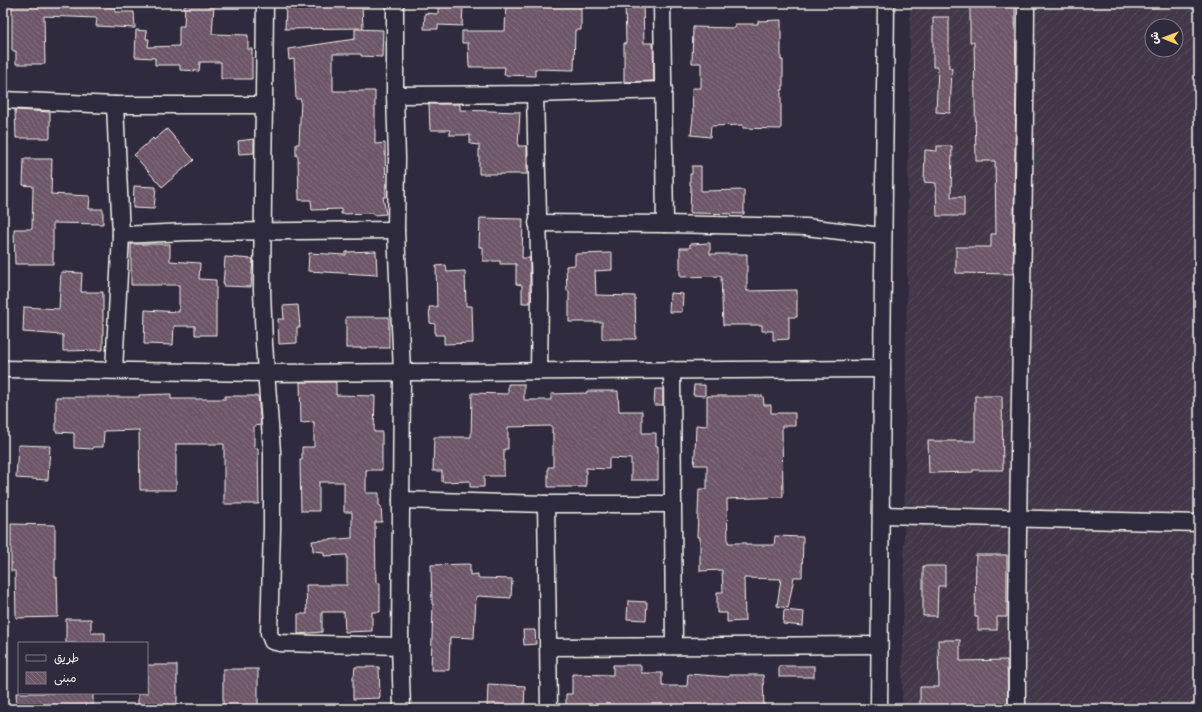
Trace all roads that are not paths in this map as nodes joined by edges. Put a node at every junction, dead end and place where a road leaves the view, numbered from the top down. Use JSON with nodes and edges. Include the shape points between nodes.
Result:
{"nodes":[{"id":1,"x":265,"y":3,"type":"edge"},
{"id":2,"x":395,"y":3,"type":"edge"},
{"id":3,"x":662,"y":3,"type":"edge"},
{"id":4,"x":886,"y":3,"type":"edge"},
{"id":5,"x":1026,"y":3,"type":"edge"},
{"id":6,"x":664,"y":90,"type":"junction"},
{"id":7,"x":535,"y":94,"type":"junction"},
{"id":8,"x":395,"y":95,"type":"junction"},
{"id":9,"x":3,"y":100,"type":"edge"},
{"id":10,"x":115,"y":105,"type":"junction"},
{"id":11,"x":264,"y":105,"type":"junction"},
{"id":12,"x":537,"y":223,"type":"junction"},
{"id":13,"x":666,"y":224,"type":"junction"},
{"id":14,"x":396,"y":230,"type":"junction"},
{"id":15,"x":263,"y":231,"type":"junction"},
{"id":16,"x":121,"y":235,"type":"junction"},
{"id":17,"x":882,"y":236,"type":"junction"},
{"id":18,"x":3,"y":369,"type":"edge"},
{"id":19,"x":114,"y":370,"type":"junction"},
{"id":20,"x":672,"y":370,"type":"junction"},
{"id":21,"x":882,"y":370,"type":"junction"},
{"id":22,"x":539,"y":371,"type":"junction"},
{"id":23,"x":266,"y":373,"type":"junction"},
{"id":24,"x":402,"y":373,"type":"junction"},
{"id":25,"x":401,"y":500,"type":"junction"},
{"id":26,"x":546,"y":504,"type":"junction"},
{"id":27,"x":673,"y":504,"type":"junction"},
{"id":28,"x":881,"y":515,"type":"junction"},
{"id":29,"x":1018,"y":519,"type":"junction"},
{"id":30,"x":1199,"y":523,"type":"edge"},
{"id":31,"x":879,"y":645,"type":"junction"},
{"id":32,"x":400,"y":646,"type":"junction"},
{"id":33,"x":674,"y":646,"type":"junction"},
{"id":34,"x":548,"y":647,"type":"junction"},
{"id":35,"x":402,"y":709,"type":"edge"},
{"id":36,"x":549,"y":709,"type":"edge"},
{"id":37,"x":879,"y":709,"type":"edge"},
{"id":38,"x":1017,"y":709,"type":"edge"}],
"edges":[{"from":1,"to":11,"type":"street"},
{"from":2,"to":8,"type":"street"},
{"from":3,"to":6,"type":"street"},
{"from":4,"to":17,"type":"street"},
{"from":5,"to":29,"type":"street"},
{"from":6,"to":7,"type":"street"},
{"from":6,"to":13,"type":"street"},
{"from":7,"to":8,"type":"street"},
{"from":7,"to":12,"type":"street"},
{"from":8,"to":14,"type":"street"},
{"from":9,"to":10,"type":"street"},
{"from":10,"to":11,"type":"street"},
{"from":10,"to":16,"type":"street"},
{"from":11,"to":15,"type":"street"},
{"from":12,"to":13,"type":"street"},
{"from":12,"to":22,"type":"street","via":[[540,296]]},
{"from":13,"to":17,"type":"street","via":[[806,227]]},
{"from":14,"to":15,"type":"street"},
{"from":14,"to":24,"type":"street"},
{"from":15,"to":16,"type":"street"},
{"from":15,"to":23,"type":"street","via":[[262,289]]},
{"from":16,"to":19,"type":"street"},
{"from":17,"to":21,"type":"street"},
{"from":18,"to":19,"type":"street"},
{"from":19,"to":23,"type":"street"},
{"from":20,"to":21,"type":"street"},
{"from":20,"to":22,"type":"street"},
{"from":20,"to":27,"type":"street"},
{"from":21,"to":28,"type":"street"},
{"from":22,"to":24,"type":"street"},
{"from":23,"to":24,"type":"street"},
{"from":23,"to":32,"type":"street","via":[[272,452],[269,633],[272,641]]},
{"from":24,"to":25,"type":"street"},
{"from":25,"to":26,"type":"street"},
{"from":25,"to":32,"type":"street"},
{"from":26,"to":27,"type":"street"},
{"from":26,"to":34,"type":"street"},
{"from":27,"to":33,"type":"street"},
{"from":28,"to":29,"type":"street"},
{"from":28,"to":31,"type":"street"},
{"from":29,"to":30,"type":"street"},
{"from":29,"to":38,"type":"street"},
{"from":31,"to":33,"type":"street"},
{"from":31,"to":37,"type":"street"},
{"from":32,"to":35,"type":"street"},
{"from":33,"to":34,"type":"street"},
{"from":34,"to":36,"type":"street"}]}
